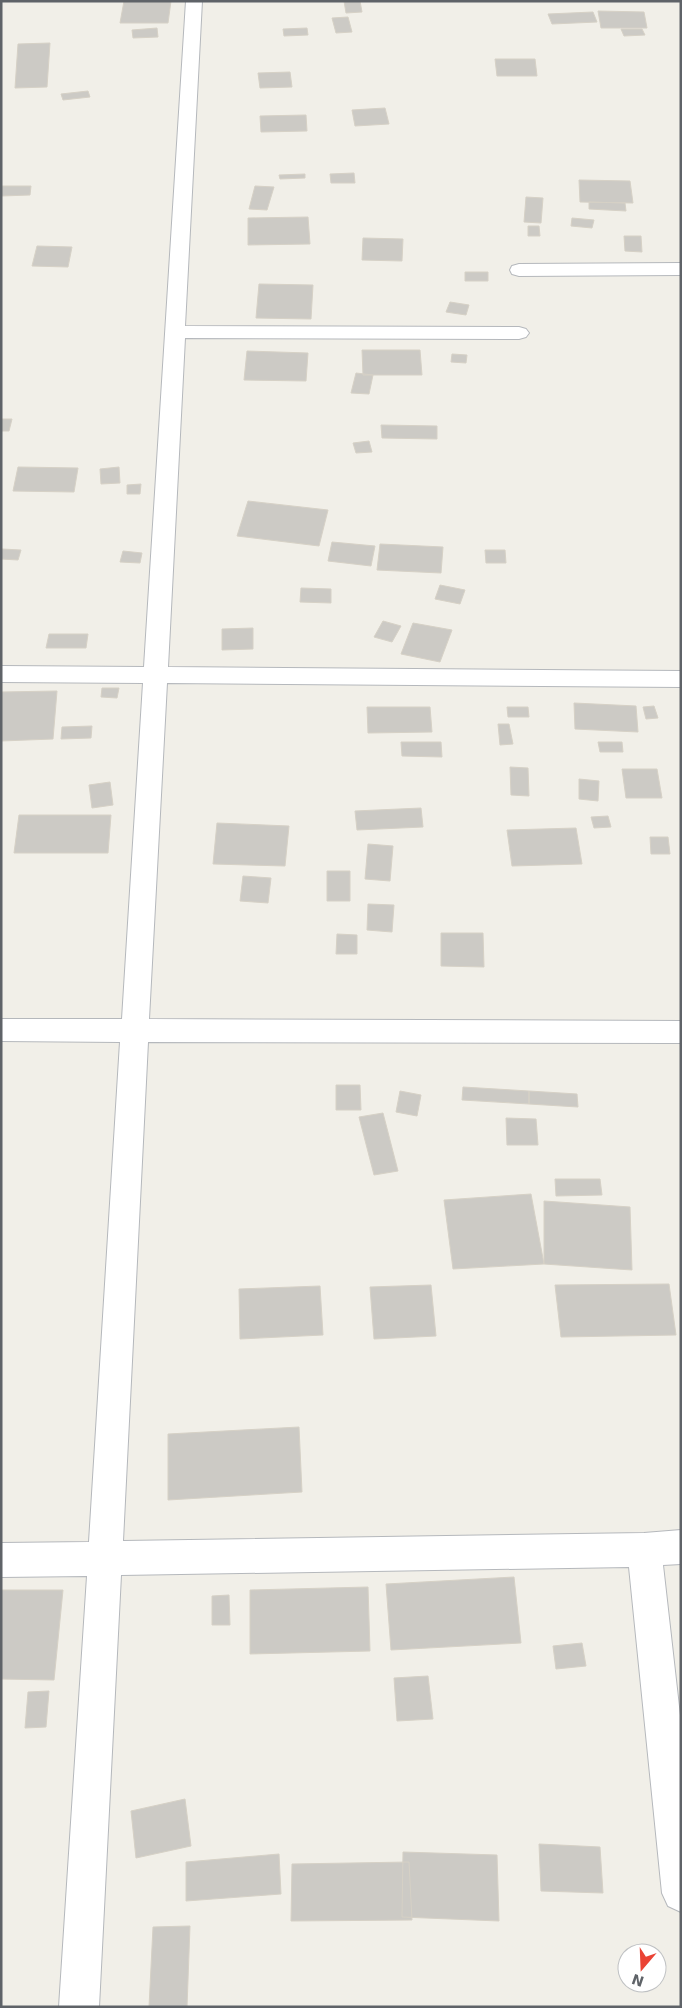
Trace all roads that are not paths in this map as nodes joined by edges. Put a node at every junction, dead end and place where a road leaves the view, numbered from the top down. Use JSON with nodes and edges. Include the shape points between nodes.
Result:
{"nodes":[{"id":1,"x":194,"y":1,"type":"edge"},
{"id":2,"x":681,"y":269,"type":"edge"},
{"id":3,"x":519,"y":270,"type":"dead end"},
{"id":4,"x":174,"y":332,"type":"junction"},
{"id":5,"x":519,"y":332,"type":"dead end"},
{"id":6,"x":1,"y":674,"type":"edge"},
{"id":7,"x":154,"y":675,"type":"junction"},
{"id":8,"x":681,"y":679,"type":"edge"},
{"id":9,"x":1,"y":1030,"type":"edge"},
{"id":10,"x":135,"y":1030,"type":"junction"},
{"id":11,"x":681,"y":1032,"type":"edge"},
{"id":12,"x":681,"y":1547,"type":"edge"},
{"id":13,"x":644,"y":1550,"type":"junction"},
{"id":14,"x":1,"y":1560,"type":"edge"},
{"id":15,"x":104,"y":1560,"type":"junction"},
{"id":16,"x":681,"y":1893,"type":"edge"},
{"id":17,"x":79,"y":2007,"type":"edge"}],
"edges":[{"from":1,"to":4,"type":"street"},
{"from":2,"to":3,"type":"street"},
{"from":4,"to":5,"type":"street"},
{"from":4,"to":7,"type":"street"},
{"from":6,"to":7,"type":"street"},
{"from":7,"to":8,"type":"street"},
{"from":7,"to":10,"type":"street"},
{"from":9,"to":10,"type":"street"},
{"from":10,"to":11,"type":"street"},
{"from":10,"to":15,"type":"street"},
{"from":12,"to":13,"type":"street"},
{"from":13,"to":15,"type":"street"},
{"from":13,"to":16,"type":"street"},
{"from":14,"to":15,"type":"street"},
{"from":15,"to":17,"type":"street"}]}
